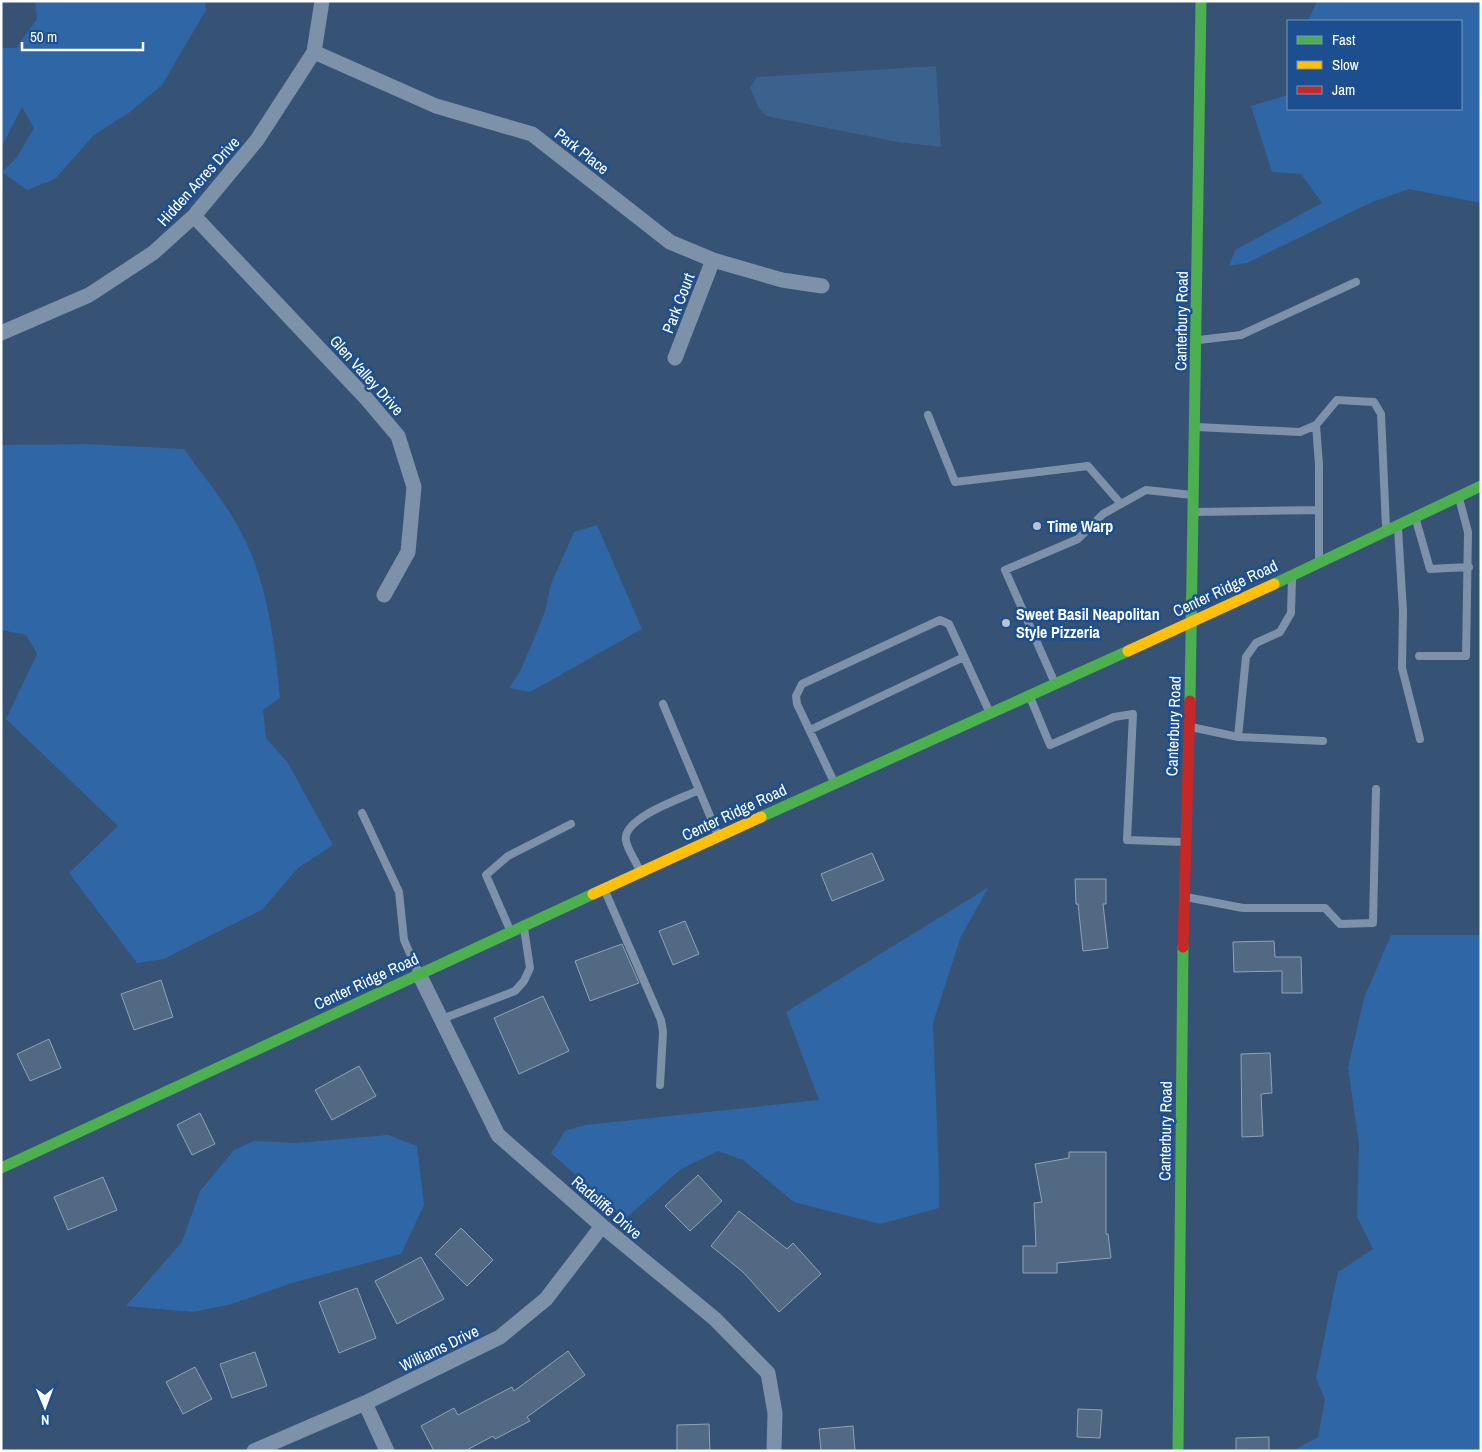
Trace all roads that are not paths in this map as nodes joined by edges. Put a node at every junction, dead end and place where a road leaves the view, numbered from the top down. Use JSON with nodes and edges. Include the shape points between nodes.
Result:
{"nodes":[{"id":1,"x":322,"y":1,"type":"edge"},
{"id":2,"x":1201,"y":1,"type":"edge"},
{"id":3,"x":314,"y":52,"type":"junction"},
{"id":4,"x":194,"y":216,"type":"junction"},
{"id":5,"x":713,"y":260,"type":"junction"},
{"id":6,"x":1356,"y":282,"type":"dead end"},
{"id":7,"x":822,"y":286,"type":"dead end"},
{"id":8,"x":1,"y":333,"type":"edge"},
{"id":9,"x":1196,"y":341,"type":"junction"},
{"id":10,"x":675,"y":358,"type":"dead end"},
{"id":11,"x":928,"y":415,"type":"dead end"},
{"id":12,"x":1316,"y":425,"type":"junction"},
{"id":13,"x":1195,"y":427,"type":"junction"},
{"id":14,"x":1481,"y":486,"type":"edge"},
{"id":15,"x":1195,"y":495,"type":"junction"},
{"id":16,"x":1458,"y":496,"type":"junction"},
{"id":17,"x":1121,"y":504,"type":"junction"},
{"id":18,"x":1319,"y":510,"type":"junction"},
{"id":19,"x":1194,"y":512,"type":"junction"},
{"id":20,"x":1415,"y":515,"type":"junction"},
{"id":21,"x":1398,"y":524,"type":"junction"},
{"id":22,"x":1386,"y":529,"type":"junction"},
{"id":23,"x":1319,"y":562,"type":"junction"},
{"id":24,"x":1469,"y":567,"type":"junction"},
{"id":25,"x":1292,"y":574,"type":"junction"},
{"id":26,"x":384,"y":595,"type":"dead end"},
{"id":27,"x":1193,"y":622,"type":"junction"},
{"id":28,"x":1419,"y":656,"type":"dead end"},
{"id":29,"x":964,"y":657,"type":"junction"},
{"id":30,"x":1054,"y":683,"type":"junction"},
{"id":31,"x":1029,"y":695,"type":"junction"},
{"id":32,"x":663,"y":704,"type":"dead end"},
{"id":33,"x":990,"y":713,"type":"junction"},
{"id":34,"x":1190,"y":727,"type":"junction"},
{"id":35,"x":810,"y":730,"type":"junction"},
{"id":36,"x":1238,"y":737,"type":"junction"},
{"id":37,"x":1420,"y":739,"type":"dead end"},
{"id":38,"x":1323,"y":741,"type":"dead end"},
{"id":39,"x":835,"y":783,"type":"junction"},
{"id":40,"x":1376,"y":789,"type":"dead end"},
{"id":41,"x":699,"y":790,"type":"junction"},
{"id":42,"x":362,"y":813,"type":"dead end"},
{"id":43,"x":571,"y":824,"type":"dead end"},
{"id":44,"x":719,"y":836,"type":"junction"},
{"id":45,"x":1186,"y":842,"type":"junction"},
{"id":46,"x":640,"y":872,"type":"junction"},
{"id":47,"x":604,"y":889,"type":"junction"},
{"id":48,"x":1184,"y":897,"type":"junction"},
{"id":49,"x":523,"y":926,"type":"junction"},
{"id":50,"x":511,"y":932,"type":"junction"},
{"id":51,"x":419,"y":974,"type":"junction"},
{"id":52,"x":442,"y":1019,"type":"junction"},
{"id":53,"x":660,"y":1085,"type":"dead end"},
{"id":54,"x":1,"y":1168,"type":"edge"},
{"id":55,"x":602,"y":1226,"type":"junction"},
{"id":56,"x":365,"y":1403,"type":"junction"},
{"id":57,"x":254,"y":1451,"type":"edge"},
{"id":58,"x":387,"y":1451,"type":"edge"},
{"id":59,"x":774,"y":1451,"type":"edge"},
{"id":60,"x":1178,"y":1451,"type":"edge"}],
"edges":[{"from":1,"to":3,"type":"street","name":"Hidden Acres Drive"},
{"from":2,"to":9,"type":"main road","name":"Canterbury Road"},
{"from":3,"to":4,"type":"street","name":"Hidden Acres Drive","via":[[258,140]]},
{"from":3,"to":5,"type":"street","name":"Park Place","via":[[436,106],[532,134],[670,242]]},
{"from":4,"to":8,"type":"street","name":"Hidden Acres Drive","via":[[153,253],[89,295]]},
{"from":4,"to":26,"type":"street","name":"Glen Valley Drive","via":[[398,436],[414,488],[408,552]]},
{"from":5,"to":7,"type":"street","name":"Park Place","via":[[782,280]]},
{"from":5,"to":10,"type":"street","name":"Park Court"},
{"from":6,"to":9,"type":"lane","via":[[1241,335]]},
{"from":9,"to":13,"type":"main road","name":"Canterbury Road"},
{"from":11,"to":17,"type":"lane","via":[[954,482],[1088,466]]},
{"from":12,"to":13,"type":"lane","via":[[1300,432]]},
{"from":12,"to":18,"type":"lane"},
{"from":12,"to":22,"type":"lane","via":[[1337,400],[1374,402],[1381,414]]},
{"from":13,"to":15,"type":"main road","name":"Canterbury Road"},
{"from":14,"to":16,"type":"main road","name":"Center Ridge Road"},
{"from":15,"to":17,"type":"lane","via":[[1146,490]]},
{"from":15,"to":19,"type":"main road","name":"Canterbury Road"},
{"from":16,"to":20,"type":"main road","name":"Center Ridge Road"},
{"from":16,"to":24,"type":"lane","via":[[1468,532]]},
{"from":17,"to":30,"type":"lane","via":[[1104,514],[1078,539],[1006,570]]},
{"from":18,"to":19,"type":"lane"},
{"from":18,"to":23,"type":"lane"},
{"from":19,"to":27,"type":"main road","name":"Canterbury Road"},
{"from":20,"to":21,"type":"main road","name":"Center Ridge Road"},
{"from":20,"to":24,"type":"lane","via":[[1430,569]]},
{"from":21,"to":22,"type":"main road","name":"Center Ridge Road"},
{"from":21,"to":37,"type":"lane","via":[[1403,611],[1402,668]]},
{"from":22,"to":23,"type":"main road","name":"Center Ridge Road"},
{"from":23,"to":25,"type":"main road","name":"Center Ridge Road"},
{"from":24,"to":28,"type":"lane","via":[[1466,656]]},
{"from":25,"to":27,"type":"main road","name":"Center Ridge Road"},
{"from":25,"to":36,"type":"lane","via":[[1291,614],[1280,632],[1256,643],[1246,657]]},
{"from":27,"to":30,"type":"main road","name":"Center Ridge Road"},
{"from":27,"to":34,"type":"main road","name":"Canterbury Road"},
{"from":29,"to":33,"type":"lane"},
{"from":29,"to":35,"type":"lane"},
{"from":29,"to":35,"type":"lane","via":[[949,624],[940,620],[802,684],[796,696],[797,704]]},
{"from":30,"to":31,"type":"main road","name":"Center Ridge Road"},
{"from":31,"to":33,"type":"main road","name":"Center Ridge Road"},
{"from":31,"to":45,"type":"lane","via":[[1050,745],[1114,717],[1133,714],[1127,840]]},
{"from":32,"to":41,"type":"lane"},
{"from":33,"to":39,"type":"main road","name":"Center Ridge Road"},
{"from":34,"to":36,"type":"lane"},
{"from":34,"to":45,"type":"main road","name":"Canterbury Road"},
{"from":35,"to":39,"type":"lane"},
{"from":36,"to":38,"type":"lane"},
{"from":39,"to":44,"type":"main road","name":"Center Ridge Road"},
{"from":40,"to":48,"type":"lane","via":[[1373,924],[1340,924],[1325,908],[1244,908]]},
{"from":41,"to":44,"type":"lane"},
{"from":41,"to":46,"type":"lane","via":[[645,815],[628,830],[625,840]]},
{"from":42,"to":51,"type":"lane","via":[[399,892],[404,940]]},
{"from":43,"to":50,"type":"lane","via":[[508,856],[486,875]]},
{"from":44,"to":46,"type":"main road","name":"Center Ridge Road"},
{"from":45,"to":48,"type":"main road","name":"Canterbury Road"},
{"from":46,"to":47,"type":"main road","name":"Center Ridge Road"},
{"from":47,"to":49,"type":"main road","name":"Center Ridge Road"},
{"from":47,"to":53,"type":"lane","via":[[661,1020]]},
{"from":48,"to":60,"type":"main road","name":"Canterbury Road"},
{"from":49,"to":50,"type":"main road","name":"Center Ridge Road"},
{"from":49,"to":52,"type":"lane","via":[[530,968],[524,982],[515,991]]},
{"from":50,"to":51,"type":"main road","name":"Center Ridge Road"},
{"from":51,"to":52,"type":"street","name":"Radcliffe Drive"},
{"from":51,"to":54,"type":"main road","name":"Center Ridge Road"},
{"from":52,"to":55,"type":"street","name":"Radcliffe Drive","via":[[498,1135]]},
{"from":55,"to":56,"type":"street","name":"Williams Drive","via":[[546,1299],[500,1337]]},
{"from":55,"to":59,"type":"street","name":"Radcliffe Drive","via":[[715,1319],[768,1373],[775,1413]]},
{"from":56,"to":57,"type":"street","name":"Williams Drive"},
{"from":56,"to":58,"type":"street"}]}
